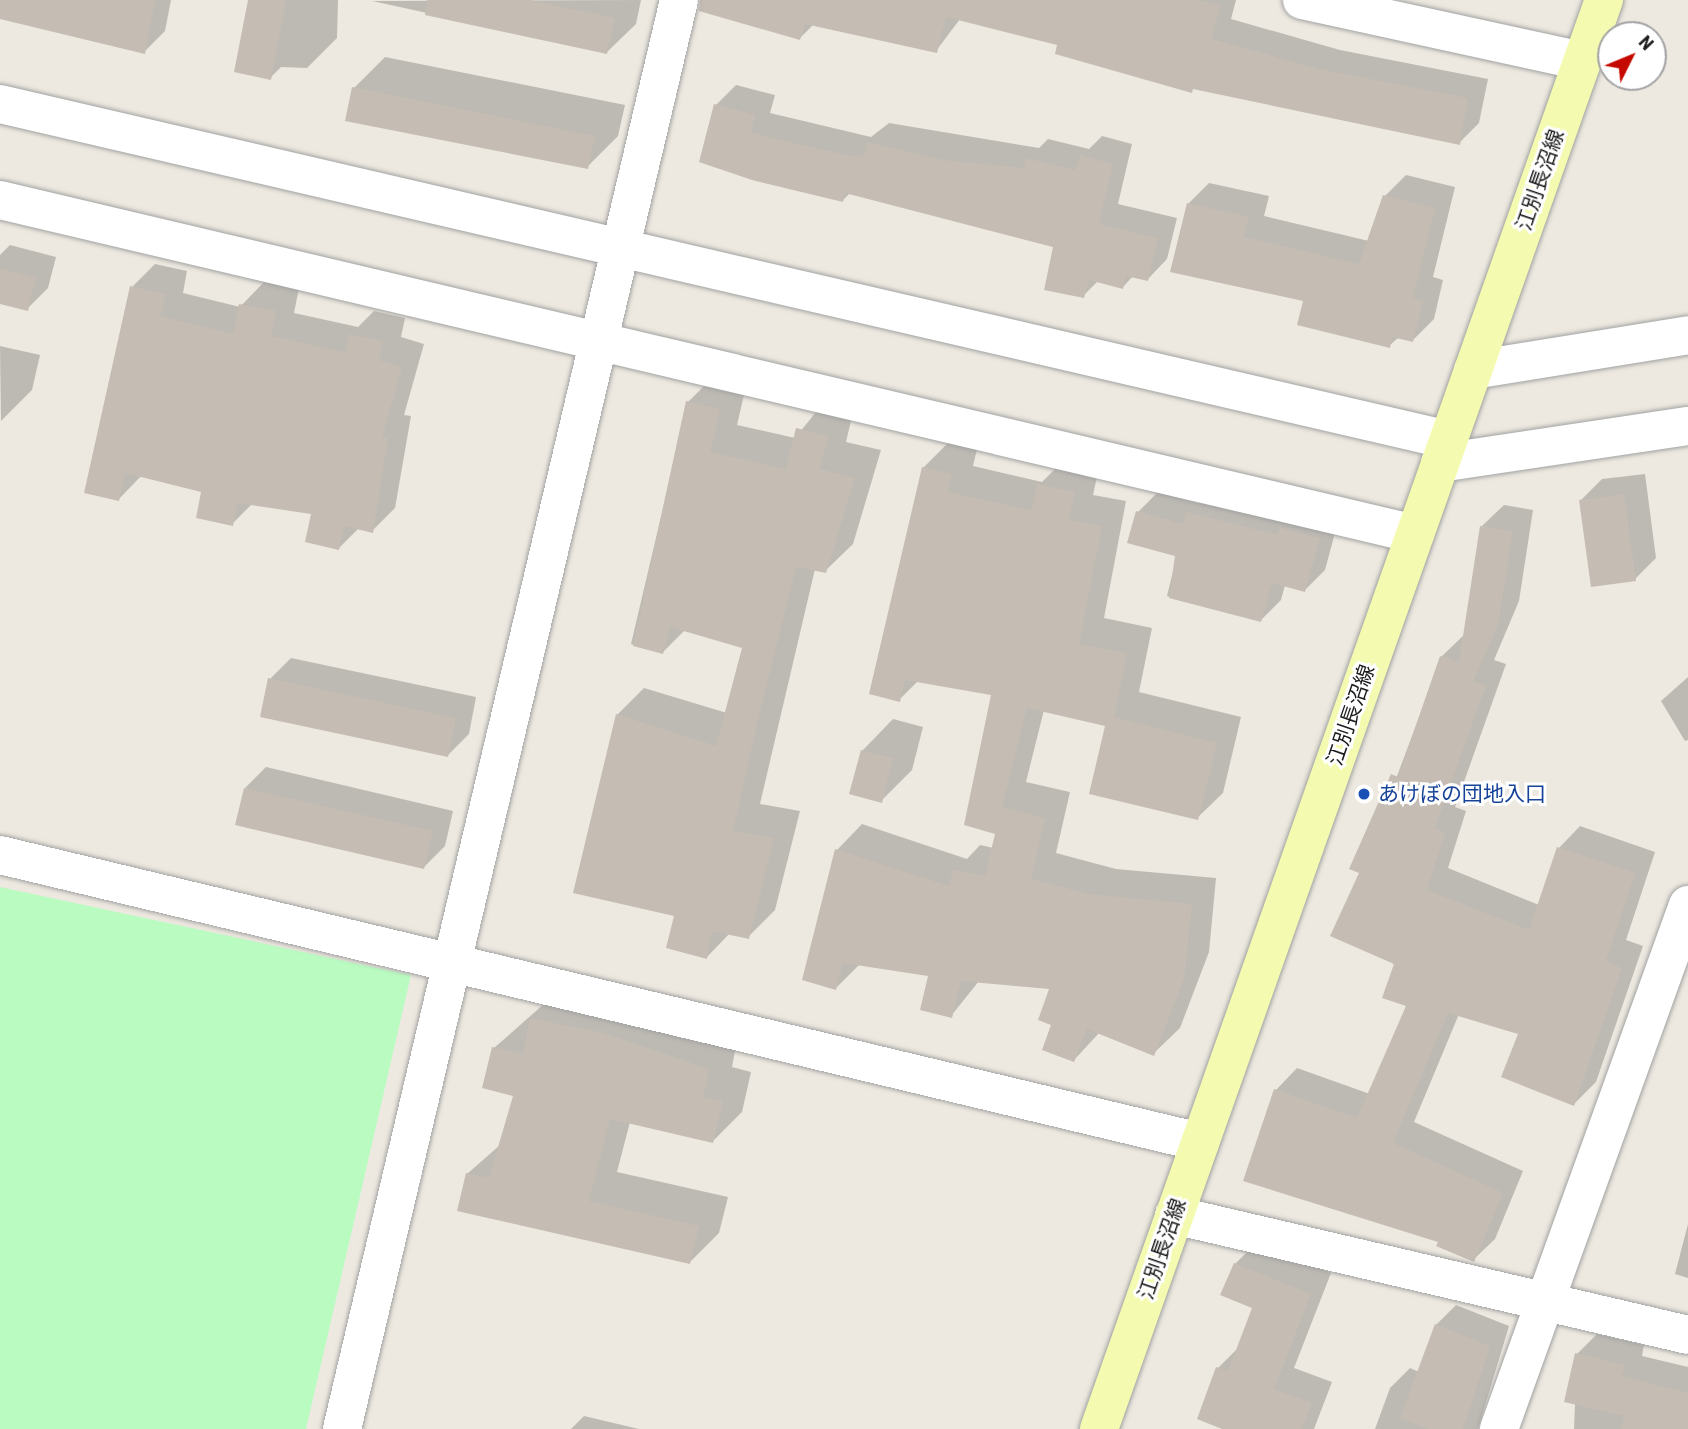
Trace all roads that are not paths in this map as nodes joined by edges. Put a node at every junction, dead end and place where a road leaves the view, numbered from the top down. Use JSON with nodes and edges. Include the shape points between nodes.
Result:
{"nodes":[{"id":1,"x":679,"y":0,"type":"edge"},
{"id":2,"x":1303,"y":0,"type":"edge"},
{"id":3,"x":1604,"y":0,"type":"edge"},
{"id":4,"x":1582,"y":61,"type":"junction"},
{"id":5,"x":0,"y":104,"type":"edge"},
{"id":6,"x":0,"y":200,"type":"edge"},
{"id":7,"x":623,"y":248,"type":"junction"},
{"id":8,"x":1688,"y":335,"type":"edge"},
{"id":9,"x":601,"y":344,"type":"junction"},
{"id":10,"x":1473,"y":370,"type":"junction"},
{"id":11,"x":1688,"y":426,"type":"edge"},
{"id":12,"x":1444,"y":452,"type":"junction"},
{"id":13,"x":1415,"y":534,"type":"junction"},
{"id":14,"x":0,"y":855,"type":"edge"},
{"id":15,"x":1688,"y":905,"type":"edge"},
{"id":16,"x":456,"y":965,"type":"junction"},
{"id":17,"x":1200,"y":1142,"type":"junction"},
{"id":18,"x":1174,"y":1215,"type":"junction"},
{"id":19,"x":1545,"y":1300,"type":"junction"},
{"id":20,"x":1688,"y":1335,"type":"edge"},
{"id":21,"x":342,"y":1429,"type":"edge"},
{"id":22,"x":1098,"y":1429,"type":"edge"},
{"id":23,"x":1499,"y":1429,"type":"edge"}],
"edges":[{"from":1,"to":7,"type":"street"},
{"from":2,"to":4,"type":"street"},
{"from":3,"to":4,"type":"main road","name":"江別長沼線"},
{"from":4,"to":10,"type":"main road","name":"江別長沼線"},
{"from":5,"to":7,"type":"street"},
{"from":6,"to":9,"type":"street"},
{"from":7,"to":9,"type":"street"},
{"from":7,"to":12,"type":"street"},
{"from":8,"to":10,"type":"street"},
{"from":9,"to":13,"type":"street"},
{"from":9,"to":16,"type":"street"},
{"from":10,"to":12,"type":"main road","name":"江別長沼線"},
{"from":11,"to":12,"type":"street"},
{"from":12,"to":13,"type":"main road","name":"江別長沼線"},
{"from":13,"to":17,"type":"main road","name":"江別長沼線"},
{"from":14,"to":16,"type":"street"},
{"from":15,"to":19,"type":"street"},
{"from":16,"to":17,"type":"street"},
{"from":16,"to":21,"type":"street"},
{"from":17,"to":18,"type":"main road","name":"江別長沼線"},
{"from":18,"to":19,"type":"street"},
{"from":18,"to":22,"type":"main road","name":"江別長沼線"},
{"from":19,"to":20,"type":"street"},
{"from":19,"to":23,"type":"street"}]}
